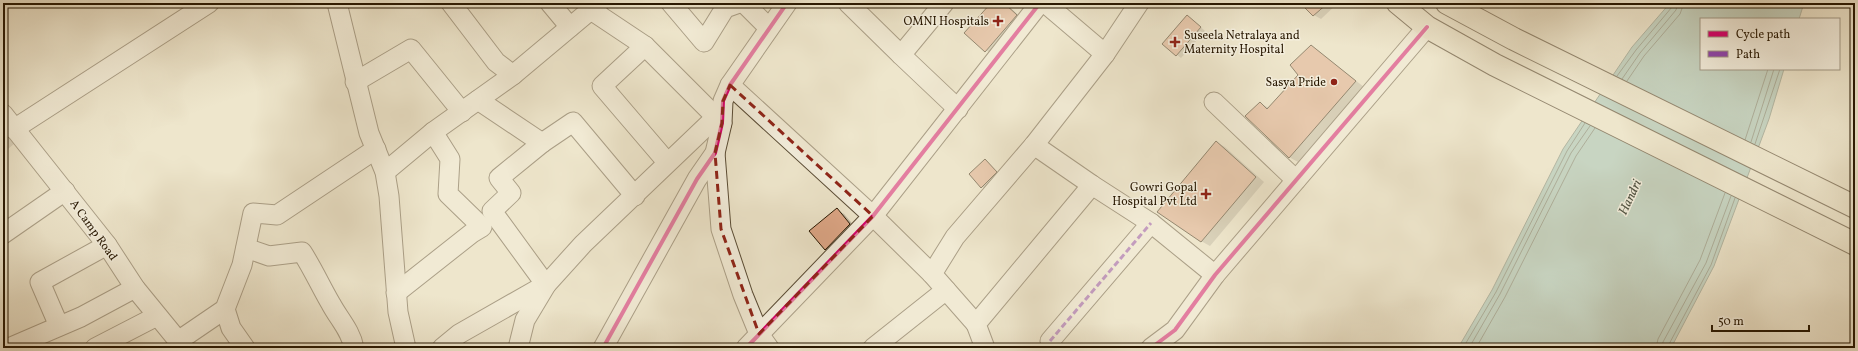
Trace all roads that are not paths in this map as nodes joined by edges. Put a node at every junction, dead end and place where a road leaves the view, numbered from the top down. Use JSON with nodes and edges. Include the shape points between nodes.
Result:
{"nodes":[{"id":1,"x":337,"y":3,"type":"edge"},
{"id":2,"x":451,"y":3,"type":"edge"},
{"id":3,"x":550,"y":3,"type":"edge"},
{"id":4,"x":671,"y":3,"type":"edge"},
{"id":5,"x":739,"y":3,"type":"edge"},
{"id":6,"x":744,"y":3,"type":"edge"},
{"id":7,"x":787,"y":3,"type":"edge"},
{"id":8,"x":848,"y":3,"type":"edge"},
{"id":9,"x":944,"y":3,"type":"edge"},
{"id":10,"x":1040,"y":3,"type":"edge"},
{"id":11,"x":1045,"y":3,"type":"edge"},
{"id":12,"x":1139,"y":3,"type":"edge"},
{"id":13,"x":1398,"y":3,"type":"edge"},
{"id":14,"x":1447,"y":3,"type":"edge"},
{"id":15,"x":204,"y":4,"type":"edge"},
{"id":16,"x":595,"y":6,"type":"edge"},
{"id":17,"x":570,"y":27,"type":"junction"},
{"id":18,"x":1427,"y":27,"type":"junction"},
{"id":19,"x":769,"y":28,"type":"junction"},
{"id":20,"x":645,"y":46,"type":"junction"},
{"id":21,"x":901,"y":54,"type":"junction"},
{"id":22,"x":1105,"y":54,"type":"junction"},
{"id":23,"x":513,"y":75,"type":"junction"},
{"id":24,"x":355,"y":82,"type":"junction"},
{"id":25,"x":730,"y":85,"type":"junction"},
{"id":26,"x":478,"y":100,"type":"junction"},
{"id":27,"x":1214,"y":102,"type":"dead end"},
{"id":28,"x":958,"y":109,"type":"junction"},
{"id":29,"x":462,"y":112,"type":"junction"},
{"id":30,"x":3,"y":114,"type":"edge"},
{"id":31,"x":719,"y":120,"type":"junction"},
{"id":32,"x":14,"y":129,"type":"junction"},
{"id":33,"x":434,"y":132,"type":"junction"},
{"id":34,"x":542,"y":144,"type":"junction"},
{"id":35,"x":1034,"y":144,"type":"junction"},
{"id":36,"x":376,"y":149,"type":"junction"},
{"id":37,"x":714,"y":153,"type":"junction"},
{"id":38,"x":667,"y":162,"type":"junction"},
{"id":39,"x":385,"y":172,"type":"junction"},
{"id":40,"x":1296,"y":180,"type":"junction"},
{"id":41,"x":1092,"y":185,"type":"junction"},
{"id":42,"x":65,"y":191,"type":"junction"},
{"id":43,"x":635,"y":196,"type":"junction"},
{"id":44,"x":1855,"y":207,"type":"edge"},
{"id":45,"x":873,"y":216,"type":"junction"},
{"id":46,"x":1151,"y":223,"type":"junction"},
{"id":47,"x":3,"y":234,"type":"edge"},
{"id":48,"x":1855,"y":244,"type":"edge"},
{"id":49,"x":107,"y":245,"type":"junction"},
{"id":50,"x":246,"y":248,"type":"junction"},
{"id":51,"x":932,"y":274,"type":"junction"},
{"id":52,"x":1215,"y":275,"type":"junction"},
{"id":53,"x":546,"y":285,"type":"junction"},
{"id":54,"x":135,"y":288,"type":"junction"},
{"id":55,"x":946,"y":290,"type":"junction"},
{"id":56,"x":396,"y":293,"type":"junction"},
{"id":57,"x":226,"y":309,"type":"junction"},
{"id":58,"x":157,"y":316,"type":"junction"},
{"id":59,"x":976,"y":324,"type":"junction"},
{"id":60,"x":59,"y":326,"type":"junction"},
{"id":61,"x":764,"y":341,"type":"edge"},
{"id":62,"x":181,"y":345,"type":"edge"},
{"id":63,"x":1050,"y":346,"type":"edge"},
{"id":64,"x":9,"y":348,"type":"edge"},
{"id":65,"x":94,"y":348,"type":"edge"},
{"id":66,"x":245,"y":348,"type":"edge"},
{"id":67,"x":354,"y":348,"type":"edge"},
{"id":68,"x":406,"y":348,"type":"edge"},
{"id":69,"x":442,"y":348,"type":"edge"},
{"id":70,"x":518,"y":348,"type":"edge"},
{"id":71,"x":602,"y":348,"type":"edge"},
{"id":72,"x":746,"y":348,"type":"edge"},
{"id":73,"x":873,"y":348,"type":"edge"},
{"id":74,"x":985,"y":348,"type":"edge"},
{"id":75,"x":1151,"y":348,"type":"edge"}],
"edges":[{"from":1,"to":24,"type":"street"},
{"from":2,"to":23,"type":"street","via":[[496,62]]},
{"from":3,"to":17,"type":"street"},
{"from":4,"to":5,"type":"street","via":[[704,42],[725,8]]},
{"from":6,"to":19,"type":"street"},
{"from":7,"to":19,"type":"street"},
{"from":8,"to":21,"type":"street"},
{"from":9,"to":21,"type":"street"},
{"from":10,"to":28,"type":"street"},
{"from":11,"to":22,"type":"street"},
{"from":12,"to":22,"type":"street"},
{"from":13,"to":18,"type":"main road"},
{"from":14,"to":44,"type":"main road"},
{"from":15,"to":32,"type":"street"},
{"from":16,"to":17,"type":"street"},
{"from":16,"to":20,"type":"street"},
{"from":17,"to":23,"type":"street"},
{"from":18,"to":40,"type":"street"},
{"from":18,"to":48,"type":"main road","via":[[1495,65]]},
{"from":19,"to":25,"type":"street"},
{"from":20,"to":31,"type":"street"},
{"from":20,"to":38,"type":"street","via":[[602,86]]},
{"from":21,"to":28,"type":"street"},
{"from":22,"to":35,"type":"street"},
{"from":23,"to":26,"type":"street"},
{"from":24,"to":29,"type":"street","via":[[411,49]]},
{"from":24,"to":36,"type":"street"},
{"from":25,"to":31,"type":"street","via":[[722,101]]},
{"from":25,"to":45,"type":"street"},
{"from":26,"to":29,"type":"street"},
{"from":26,"to":34,"type":"street"},
{"from":27,"to":40,"type":"street"},
{"from":28,"to":45,"type":"street"},
{"from":29,"to":33,"type":"street"},
{"from":30,"to":32,"type":"street","name":"A Camp Road"},
{"from":31,"to":37,"type":"street"},
{"from":31,"to":38,"type":"street"},
{"from":32,"to":42,"type":"street","name":"A Camp Road"},
{"from":33,"to":39,"type":"street"},
{"from":33,"to":56,"type":"street","via":[[450,159],[448,194],[482,227]]},
{"from":34,"to":43,"type":"street","via":[[574,122]]},
{"from":34,"to":53,"type":"street","via":[[499,178],[511,193],[492,211]]},
{"from":35,"to":41,"type":"street"},
{"from":35,"to":51,"type":"street","via":[[955,237]]},
{"from":36,"to":39,"type":"street"},
{"from":36,"to":50,"type":"street","via":[[277,215],[253,213]]},
{"from":37,"to":61,"type":"street","via":[[721,229],[743,295]]},
{"from":37,"to":71,"type":"street"},
{"from":38,"to":43,"type":"street"},
{"from":39,"to":56,"type":"street"},
{"from":40,"to":52,"type":"street"},
{"from":41,"to":46,"type":"street"},
{"from":41,"to":59,"type":"street"},
{"from":42,"to":47,"type":"street"},
{"from":42,"to":49,"type":"street","name":"A Camp Road"},
{"from":43,"to":53,"type":"street","via":[[583,244]]},
{"from":45,"to":51,"type":"street"},
{"from":45,"to":61,"type":"street"},
{"from":46,"to":52,"type":"street"},
{"from":46,"to":63,"type":"street"},
{"from":49,"to":54,"type":"street","name":"A Camp Road"},
{"from":49,"to":60,"type":"street","via":[[40,282]]},
{"from":50,"to":57,"type":"street"},
{"from":50,"to":67,"type":"street","via":[[269,256],[302,252],[352,337]]},
{"from":51,"to":55,"type":"street"},
{"from":52,"to":75,"type":"street","via":[[1175,330]]},
{"from":53,"to":69,"type":"street","via":[[459,334]]},
{"from":53,"to":70,"type":"street","via":[[525,320]]},
{"from":54,"to":58,"type":"street","name":"A Camp Road"},
{"from":54,"to":60,"type":"street"},
{"from":55,"to":59,"type":"street"},
{"from":55,"to":73,"type":"street"},
{"from":56,"to":68,"type":"street"},
{"from":57,"to":62,"type":"street"},
{"from":57,"to":66,"type":"street","via":[[231,328]]},
{"from":58,"to":62,"type":"street","name":"A Camp Road"},
{"from":58,"to":65,"type":"street"},
{"from":59,"to":74,"type":"street"},
{"from":60,"to":64,"type":"street"},
{"from":61,"to":72,"type":"street"}]}
